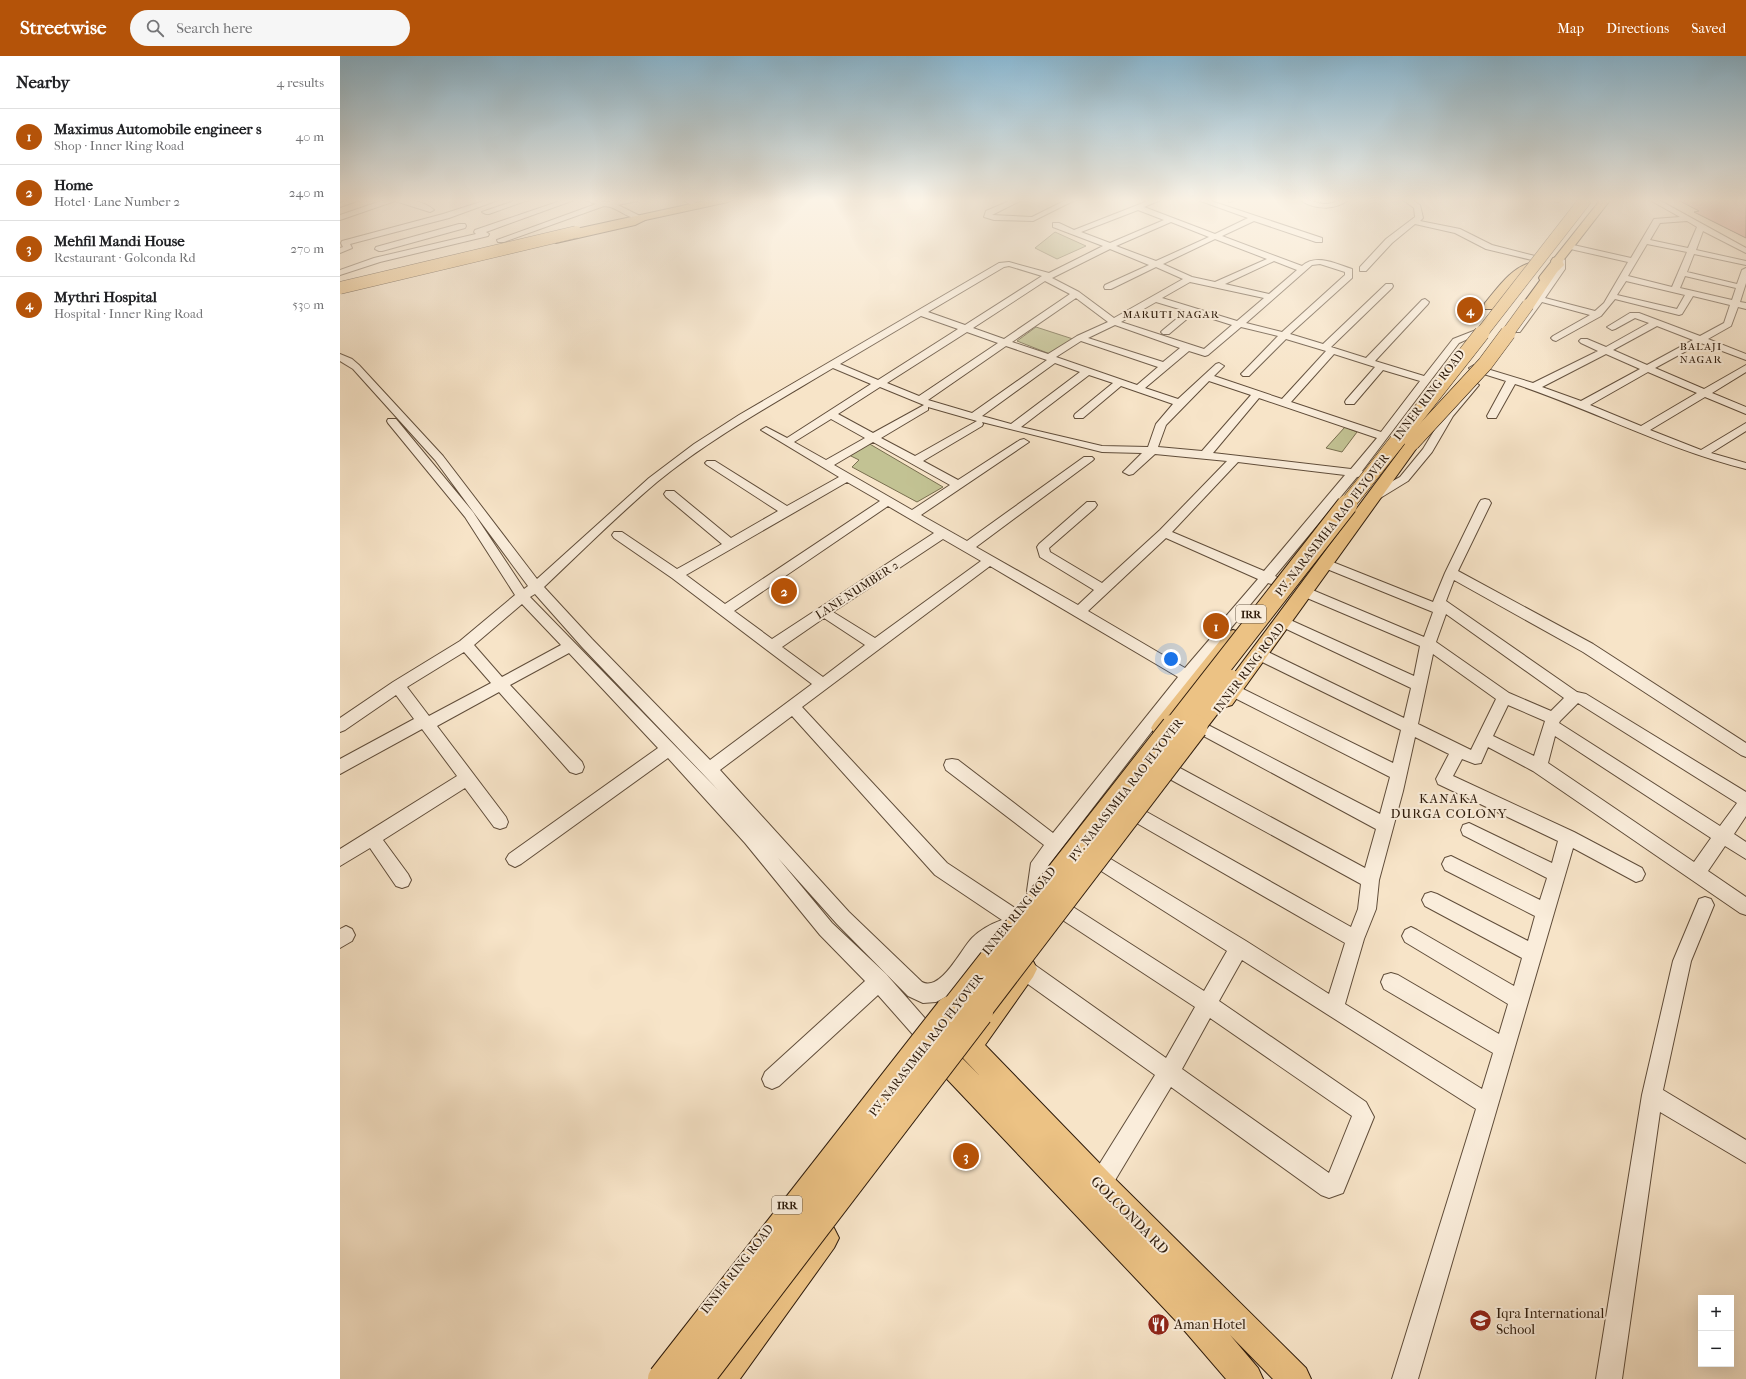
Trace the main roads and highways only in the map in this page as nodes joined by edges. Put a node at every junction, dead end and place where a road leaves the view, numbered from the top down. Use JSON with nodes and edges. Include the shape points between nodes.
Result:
{"nodes":[{"id":1,"x":416,"y":261,"type":"edge"},
{"id":2,"x":444,"y":261,"type":"edge"},
{"id":3,"x":452,"y":261,"type":"edge"},
{"id":4,"x":1538,"y":261,"type":"edge"},
{"id":5,"x":1544,"y":261,"type":"edge"},
{"id":6,"x":1558,"y":261,"type":"edge"},
{"id":7,"x":1560,"y":261,"type":"edge"},
{"id":8,"x":1533,"y":263,"type":"joint"},
{"id":9,"x":341,"y":284,"type":"edge"},
{"id":10,"x":1391,"y":448,"type":"junction"},
{"id":11,"x":1277,"y":575,"type":"junction"},
{"id":12,"x":1310,"y":585,"type":"junction"},
{"id":13,"x":962,"y":1057,"type":"junction"},
{"id":14,"x":791,"y":1200,"type":"junction"},
{"id":15,"x":827,"y":1235,"type":"junction"},
{"id":16,"x":650,"y":1379,"type":"edge"},
{"id":17,"x":664,"y":1379,"type":"edge"},
{"id":18,"x":698,"y":1379,"type":"edge"},
{"id":19,"x":721,"y":1379,"type":"edge"},
{"id":20,"x":1247,"y":1379,"type":"edge"},
{"id":21,"x":1295,"y":1379,"type":"edge"}],
"edges":[{"from":1,"to":9,"type":"main road"},
{"from":2,"to":9,"type":"highway","bridge":true},
{"from":3,"to":9,"type":"main road"},
{"from":4,"to":10,"type":"highway","name":"P.V. NARASIMHA RAO FLYOVER","bridge":true},
{"from":5,"to":10,"type":"highway","name":"P.V. NARASIMHA RAO FLYOVER","bridge":true},
{"from":6,"to":12,"type":"main road","name":"INNER RING ROAD","number":"IRR","via":[[1480,370],[1373,497]]},
{"from":7,"to":10,"type":"highway","bridge":true,"via":[[1534,302],[1485,364]]},
{"from":8,"to":10,"type":"highway","bridge":true,"via":[[1512,280],[1448,359]]},
{"from":8,"to":11,"type":"main road","name":"INNER RING ROAD","number":"IRR","via":[[1476,333],[1395,441],[1358,474],[1341,499]]},
{"from":10,"to":17,"type":"highway","name":"P.V. NARASIMHA RAO FLYOVER","bridge":true},
{"from":10,"to":18,"type":"highway","name":"P.V. NARASIMHA RAO FLYOVER","bridge":true},
{"from":11,"to":12,"type":"main road"},
{"from":11,"to":14,"type":"main road","name":"INNER RING ROAD","number":"IRR","via":[[1192,678],[1036,891]]},
{"from":12,"to":13,"type":"main road","name":"INNER RING ROAD","number":"IRR"},
{"from":13,"to":15,"type":"main road","name":"INNER RING ROAD"},
{"from":13,"to":20,"type":"main road","name":"GOLCONDA RD"},
{"from":13,"to":21,"type":"main road","name":"GOLCONDA RD","via":[[1100,1184]]},
{"from":14,"to":15,"type":"main road"},
{"from":14,"to":16,"type":"main road","name":"INNER RING ROAD","number":"IRR"},
{"from":15,"to":19,"type":"main road"}]}
